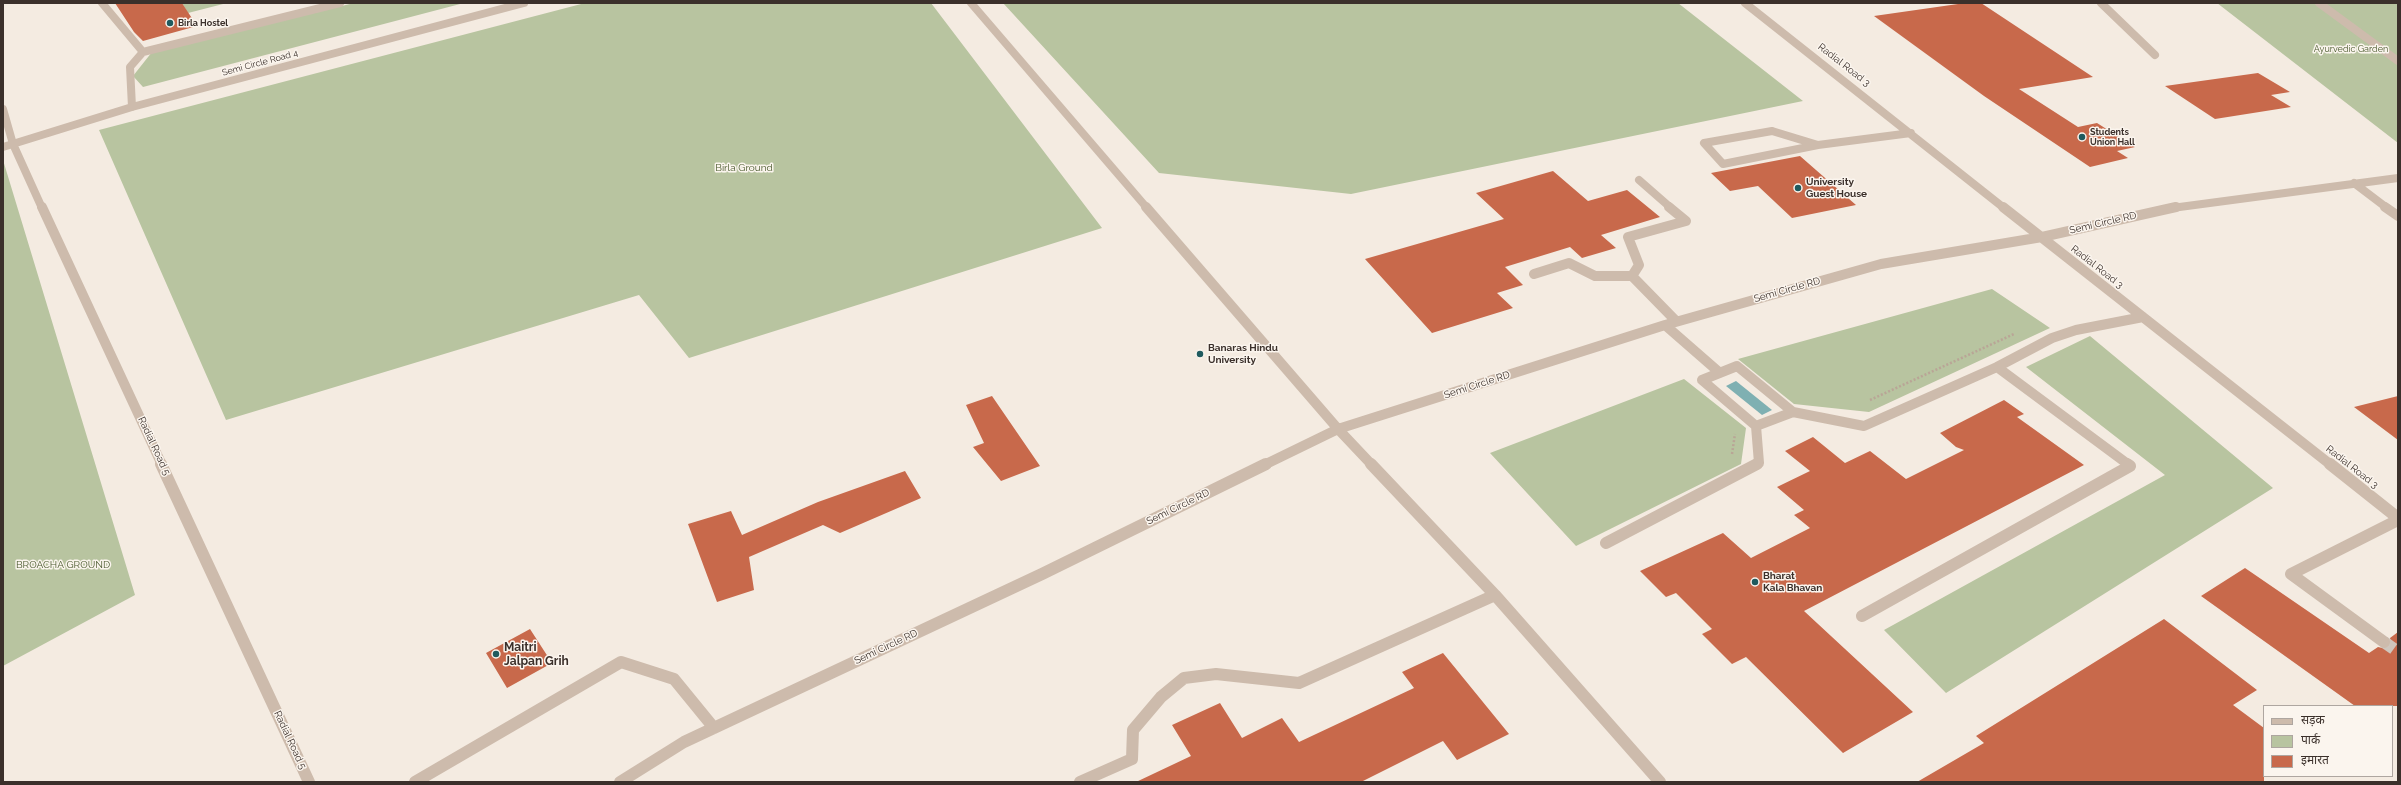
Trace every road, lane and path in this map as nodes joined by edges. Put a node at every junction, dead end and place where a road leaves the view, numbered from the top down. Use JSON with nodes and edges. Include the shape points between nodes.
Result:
{"nodes":[{"id":1,"x":102,"y":3,"type":"edge"},
{"id":2,"x":340,"y":3,"type":"edge"},
{"id":3,"x":524,"y":3,"type":"edge"},
{"id":4,"x":971,"y":3,"type":"edge"},
{"id":5,"x":1745,"y":3,"type":"edge"},
{"id":6,"x":2101,"y":3,"type":"edge"},
{"id":7,"x":2319,"y":3,"type":"edge"},
{"id":8,"x":143,"y":52,"type":"junction"},
{"id":9,"x":2155,"y":55,"type":"dead end"},
{"id":10,"x":2398,"y":61,"type":"edge"},
{"id":11,"x":132,"y":107,"type":"junction"},
{"id":12,"x":3,"y":109,"type":"edge"},
{"id":13,"x":1911,"y":133,"type":"junction"},
{"id":14,"x":8,"y":145,"type":"edge"},
{"id":15,"x":1818,"y":145,"type":"junction"},
{"id":16,"x":2398,"y":178,"type":"edge"},
{"id":17,"x":1639,"y":180,"type":"dead end"},
{"id":18,"x":2354,"y":184,"type":"junction"},
{"id":19,"x":2398,"y":216,"type":"edge"},
{"id":20,"x":2042,"y":237,"type":"junction"},
{"id":21,"x":1534,"y":274,"type":"dead end"},
{"id":22,"x":1632,"y":276,"type":"junction"},
{"id":23,"x":2143,"y":317,"type":"junction"},
{"id":24,"x":1676,"y":321,"type":"junction"},
{"id":25,"x":1665,"y":324,"type":"junction"},
{"id":26,"x":2019,"y":332,"type":"dead end"},
{"id":27,"x":1997,"y":367,"type":"junction"},
{"id":28,"x":1720,"y":373,"type":"junction"},
{"id":29,"x":1865,"y":402,"type":"dead end"},
{"id":30,"x":1793,"y":412,"type":"junction"},
{"id":31,"x":1756,"y":426,"type":"junction"},
{"id":32,"x":1338,"y":429,"type":"junction"},
{"id":33,"x":1736,"y":430,"type":"dead end"},
{"id":34,"x":1731,"y":459,"type":"dead end"},
{"id":35,"x":2398,"y":519,"type":"edge"},
{"id":36,"x":1606,"y":543,"type":"dead end"},
{"id":37,"x":1495,"y":595,"type":"junction"},
{"id":38,"x":1862,"y":616,"type":"dead end"},
{"id":39,"x":2384,"y":642,"type":"tunnel mouth"},
{"id":40,"x":714,"y":728,"type":"junction"},
{"id":41,"x":310,"y":782,"type":"edge"},
{"id":42,"x":415,"y":782,"type":"edge"},
{"id":43,"x":620,"y":782,"type":"edge"},
{"id":44,"x":1080,"y":782,"type":"edge"},
{"id":45,"x":1660,"y":782,"type":"edge"}],
"edges":[{"from":1,"to":8,"type":"street"},
{"from":2,"to":8,"type":"street"},
{"from":3,"to":11,"type":"street","name":"Semi Circle Road 4"},
{"from":4,"to":32,"type":"street"},
{"from":5,"to":13,"type":"street","name":"Radial Road 3"},
{"from":6,"to":9,"type":"street"},
{"from":7,"to":10,"type":"street"},
{"from":8,"to":11,"type":"street","via":[[130,67]]},
{"from":11,"to":14,"type":"street","name":"Semi Circle Road 4"},
{"from":12,"to":14,"type":"street","name":"Radial Road 5"},
{"from":13,"to":15,"type":"street"},
{"from":13,"to":20,"type":"street","name":"Radial Road 3"},
{"from":14,"to":41,"type":"street","name":"Radial Road 5"},
{"from":15,"to":15,"type":"street","via":[[1723,164],[1704,143],[1772,131]]},
{"from":16,"to":18,"type":"street","name":"Semi Circle RD"},
{"from":17,"to":22,"type":"street","via":[[1686,221],[1628,238],[1639,265]]},
{"from":18,"to":19,"type":"street"},
{"from":18,"to":20,"type":"street","name":"Semi Circle RD","via":[[2187,204]]},
{"from":20,"to":23,"type":"street","name":"Radial Road 3"},
{"from":20,"to":24,"type":"street","name":"Semi Circle RD","via":[[1881,264]]},
{"from":21,"to":22,"type":"street","via":[[1569,263],[1595,276]]},
{"from":22,"to":24,"type":"street"},
{"from":23,"to":27,"type":"street","via":[[2076,330],[2052,338]]},
{"from":23,"to":35,"type":"street","name":"Radial Road 3"},
{"from":24,"to":25,"type":"street","name":"Semi Circle RD"},
{"from":25,"to":28,"type":"street"},
{"from":25,"to":32,"type":"street","name":"Semi Circle RD"},
{"from":26,"to":29,"type":"path"},
{"from":27,"to":30,"type":"street","via":[[1864,426]]},
{"from":27,"to":38,"type":"street","via":[[2130,466]]},
{"from":28,"to":30,"type":"street","via":[[1737,366]]},
{"from":28,"to":31,"type":"street","via":[[1702,380]]},
{"from":30,"to":31,"type":"street"},
{"from":31,"to":36,"type":"street","via":[[1759,463]]},
{"from":32,"to":37,"type":"street"},
{"from":32,"to":40,"type":"street","name":"Semi Circle RD","via":[[1042,574]]},
{"from":33,"to":34,"type":"path"},
{"from":35,"to":39,"type":"street","via":[[2291,574]]},
{"from":37,"to":44,"type":"street","via":[[1299,683],[1216,674],[1184,678],[1161,697],[1133,730],[1132,759]]},
{"from":37,"to":45,"type":"street"},
{"from":40,"to":42,"type":"street","via":[[674,679],[621,662]]},
{"from":40,"to":43,"type":"street","name":"Semi Circle RD","via":[[684,742]]}]}
